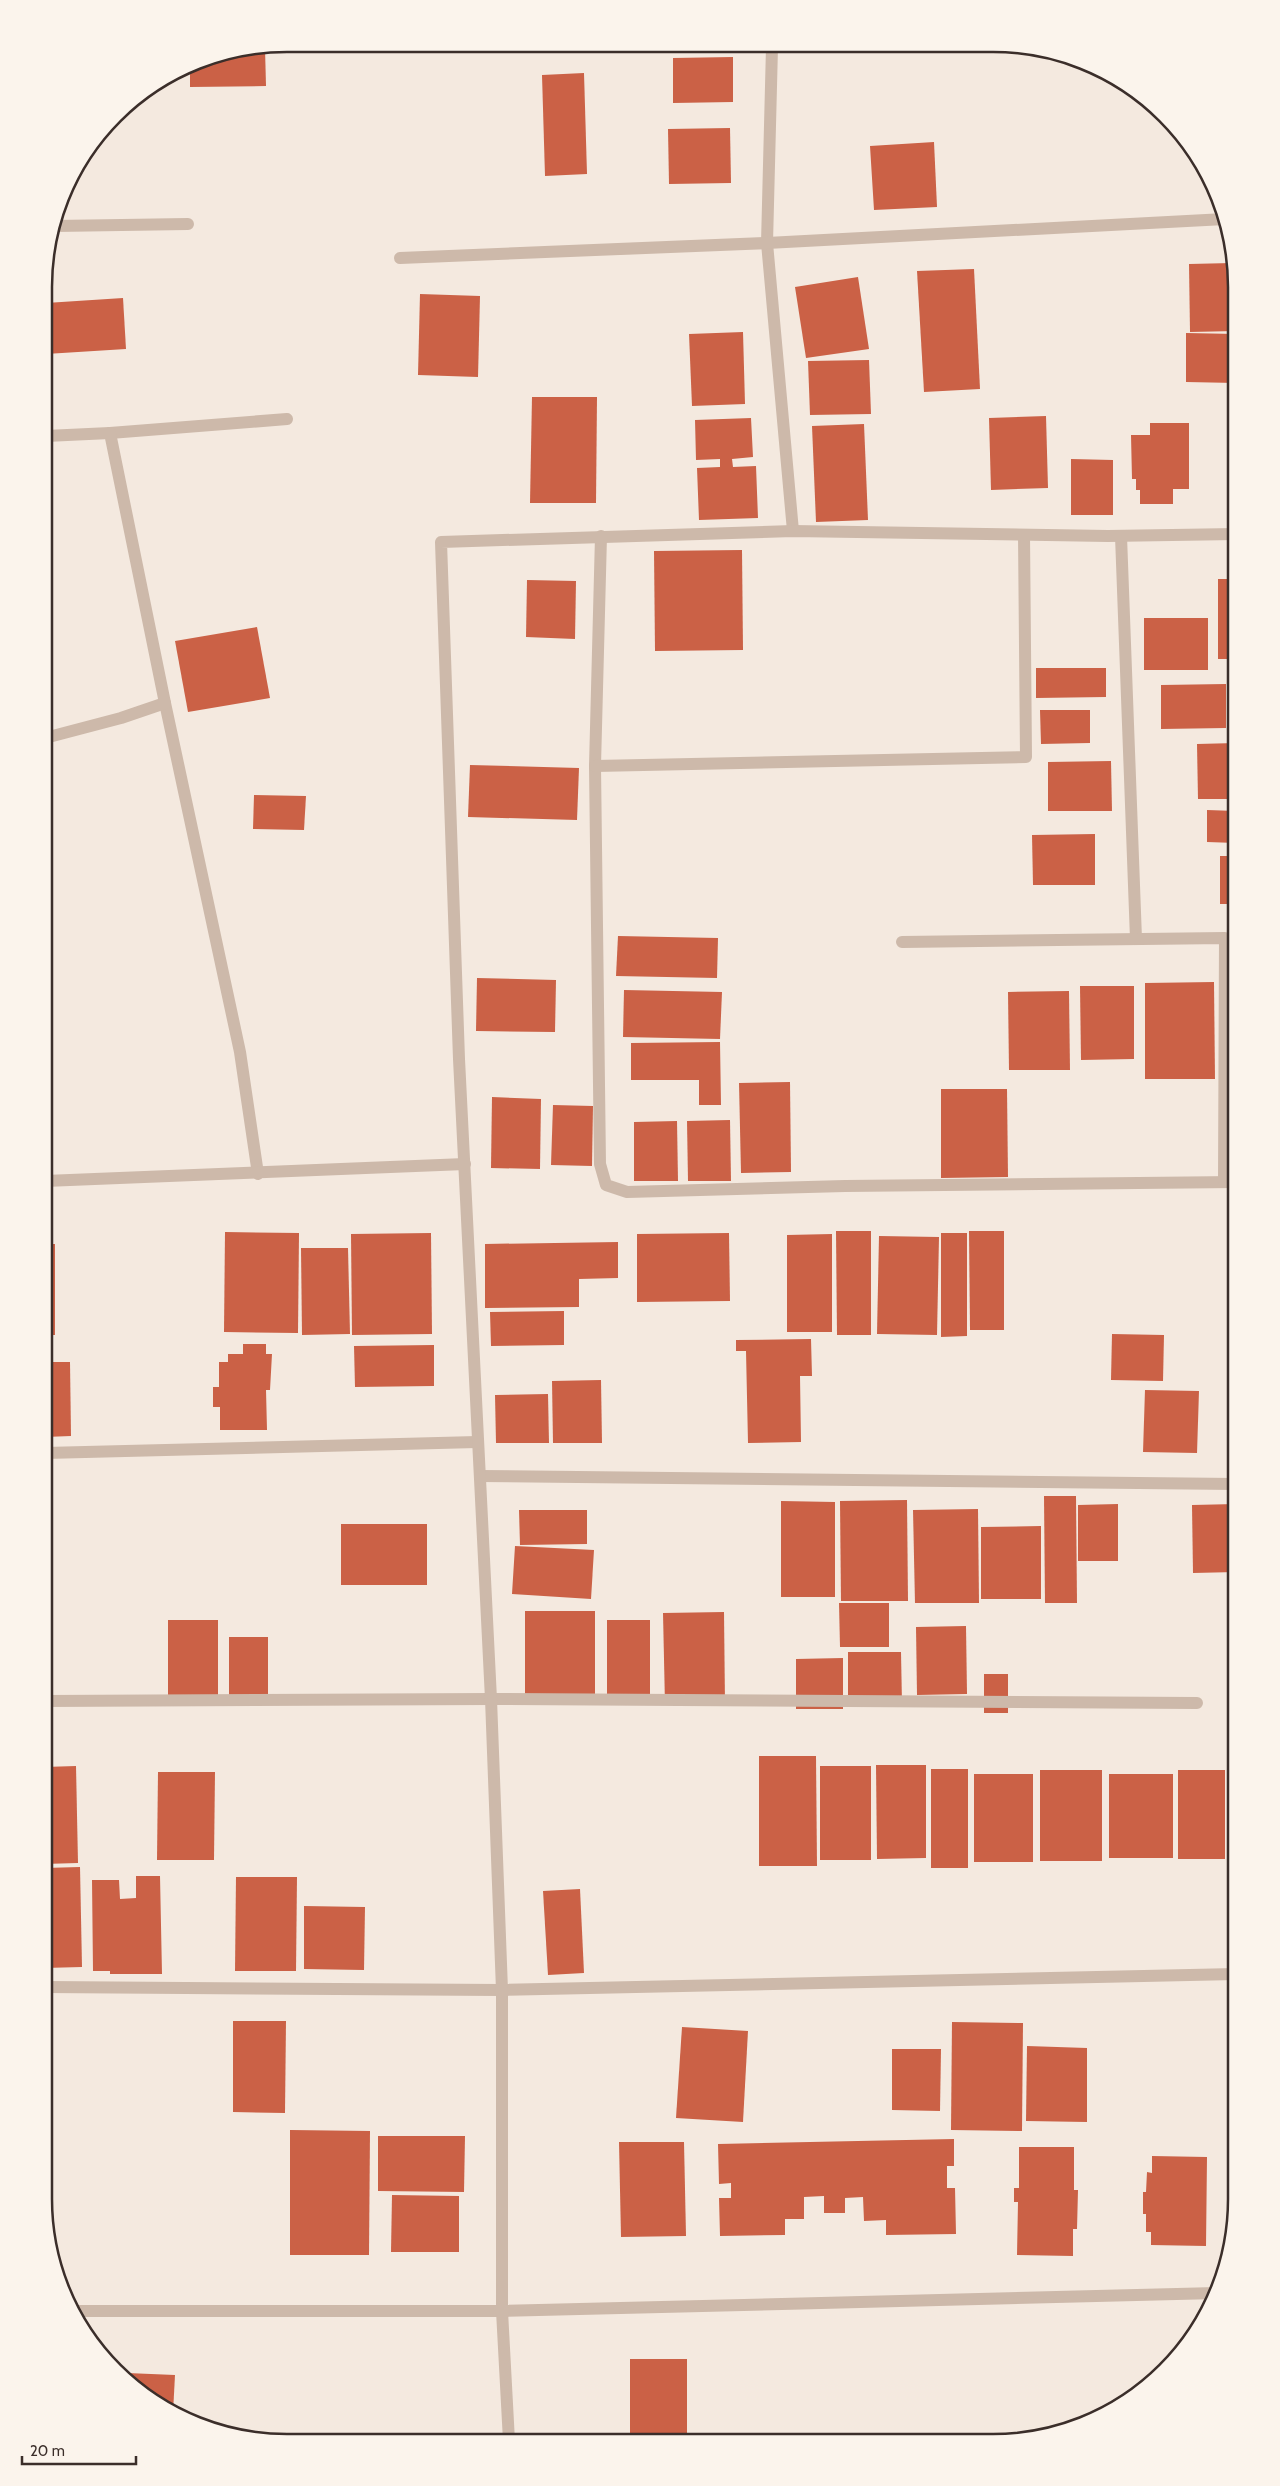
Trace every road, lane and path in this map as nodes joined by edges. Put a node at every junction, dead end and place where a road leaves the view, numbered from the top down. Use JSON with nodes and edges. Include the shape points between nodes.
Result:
{"nodes":[{"id":1,"x":772,"y":52,"type":"edge"},
{"id":2,"x":1217,"y":219,"type":"edge"},
{"id":3,"x":188,"y":224,"type":"dead end"},
{"id":4,"x":61,"y":226,"type":"edge"},
{"id":5,"x":767,"y":243,"type":"junction"},
{"id":6,"x":400,"y":258,"type":"dead end"},
{"id":7,"x":287,"y":419,"type":"dead end"},
{"id":8,"x":110,"y":433,"type":"junction"},
{"id":9,"x":53,"y":436,"type":"edge"},
{"id":10,"x":793,"y":530,"type":"junction"},
{"id":11,"x":1228,"y":534,"type":"edge"},
{"id":12,"x":1024,"y":535,"type":"junction"},
{"id":13,"x":602,"y":536,"type":"junction"},
{"id":14,"x":1121,"y":536,"type":"junction"},
{"id":15,"x":165,"y":703,"type":"junction"},
{"id":16,"x":53,"y":736,"type":"edge"},
{"id":17,"x":595,"y":766,"type":"junction"},
{"id":18,"x":1136,"y":939,"type":"junction"},
{"id":19,"x":902,"y":942,"type":"dead end"},
{"id":20,"x":1228,"y":1084,"type":"edge"},
{"id":21,"x":465,"y":1164,"type":"junction"},
{"id":22,"x":258,"y":1174,"type":"junction"},
{"id":23,"x":53,"y":1181,"type":"edge"},
{"id":24,"x":1228,"y":1182,"type":"edge"},
{"id":25,"x":476,"y":1442,"type":"junction"},
{"id":26,"x":53,"y":1453,"type":"edge"},
{"id":27,"x":480,"y":1476,"type":"junction"},
{"id":28,"x":1228,"y":1484,"type":"edge"},
{"id":29,"x":491,"y":1699,"type":"junction"},
{"id":30,"x":53,"y":1701,"type":"edge"},
{"id":31,"x":1197,"y":1703,"type":"dead end"},
{"id":32,"x":1228,"y":1974,"type":"edge"},
{"id":33,"x":53,"y":1987,"type":"edge"},
{"id":34,"x":502,"y":1990,"type":"junction"},
{"id":35,"x":1207,"y":2293,"type":"edge"},
{"id":36,"x":82,"y":2311,"type":"edge"},
{"id":37,"x":502,"y":2311,"type":"junction"},
{"id":38,"x":509,"y":2434,"type":"edge"}],
"edges":[{"from":1,"to":5,"type":"street"},
{"from":2,"to":5,"type":"street"},
{"from":3,"to":4,"type":"street"},
{"from":5,"to":6,"type":"street"},
{"from":5,"to":10,"type":"street"},
{"from":7,"to":8,"type":"street"},
{"from":8,"to":9,"type":"street"},
{"from":8,"to":15,"type":"street"},
{"from":10,"to":12,"type":"street"},
{"from":10,"to":13,"type":"street"},
{"from":11,"to":14,"type":"street"},
{"from":12,"to":14,"type":"street"},
{"from":12,"to":17,"type":"street","via":[[1026,757]]},
{"from":13,"to":17,"type":"street"},
{"from":13,"to":21,"type":"street","via":[[441,542]]},
{"from":14,"to":18,"type":"street"},
{"from":15,"to":16,"type":"street"},
{"from":15,"to":22,"type":"street","via":[[240,1052]]},
{"from":17,"to":24,"type":"street","via":[[600,1164],[606,1185],[627,1192]]},
{"from":18,"to":19,"type":"street"},
{"from":18,"to":20,"type":"street","via":[[1225,938]]},
{"from":21,"to":22,"type":"street"},
{"from":21,"to":25,"type":"street"},
{"from":22,"to":23,"type":"street"},
{"from":25,"to":26,"type":"street"},
{"from":25,"to":27,"type":"street"},
{"from":27,"to":28,"type":"street"},
{"from":27,"to":29,"type":"street"},
{"from":29,"to":30,"type":"street"},
{"from":29,"to":31,"type":"street"},
{"from":29,"to":34,"type":"street"},
{"from":32,"to":34,"type":"street"},
{"from":33,"to":34,"type":"street"},
{"from":34,"to":37,"type":"street"},
{"from":35,"to":37,"type":"street"},
{"from":36,"to":37,"type":"street"},
{"from":37,"to":38,"type":"street"}]}
